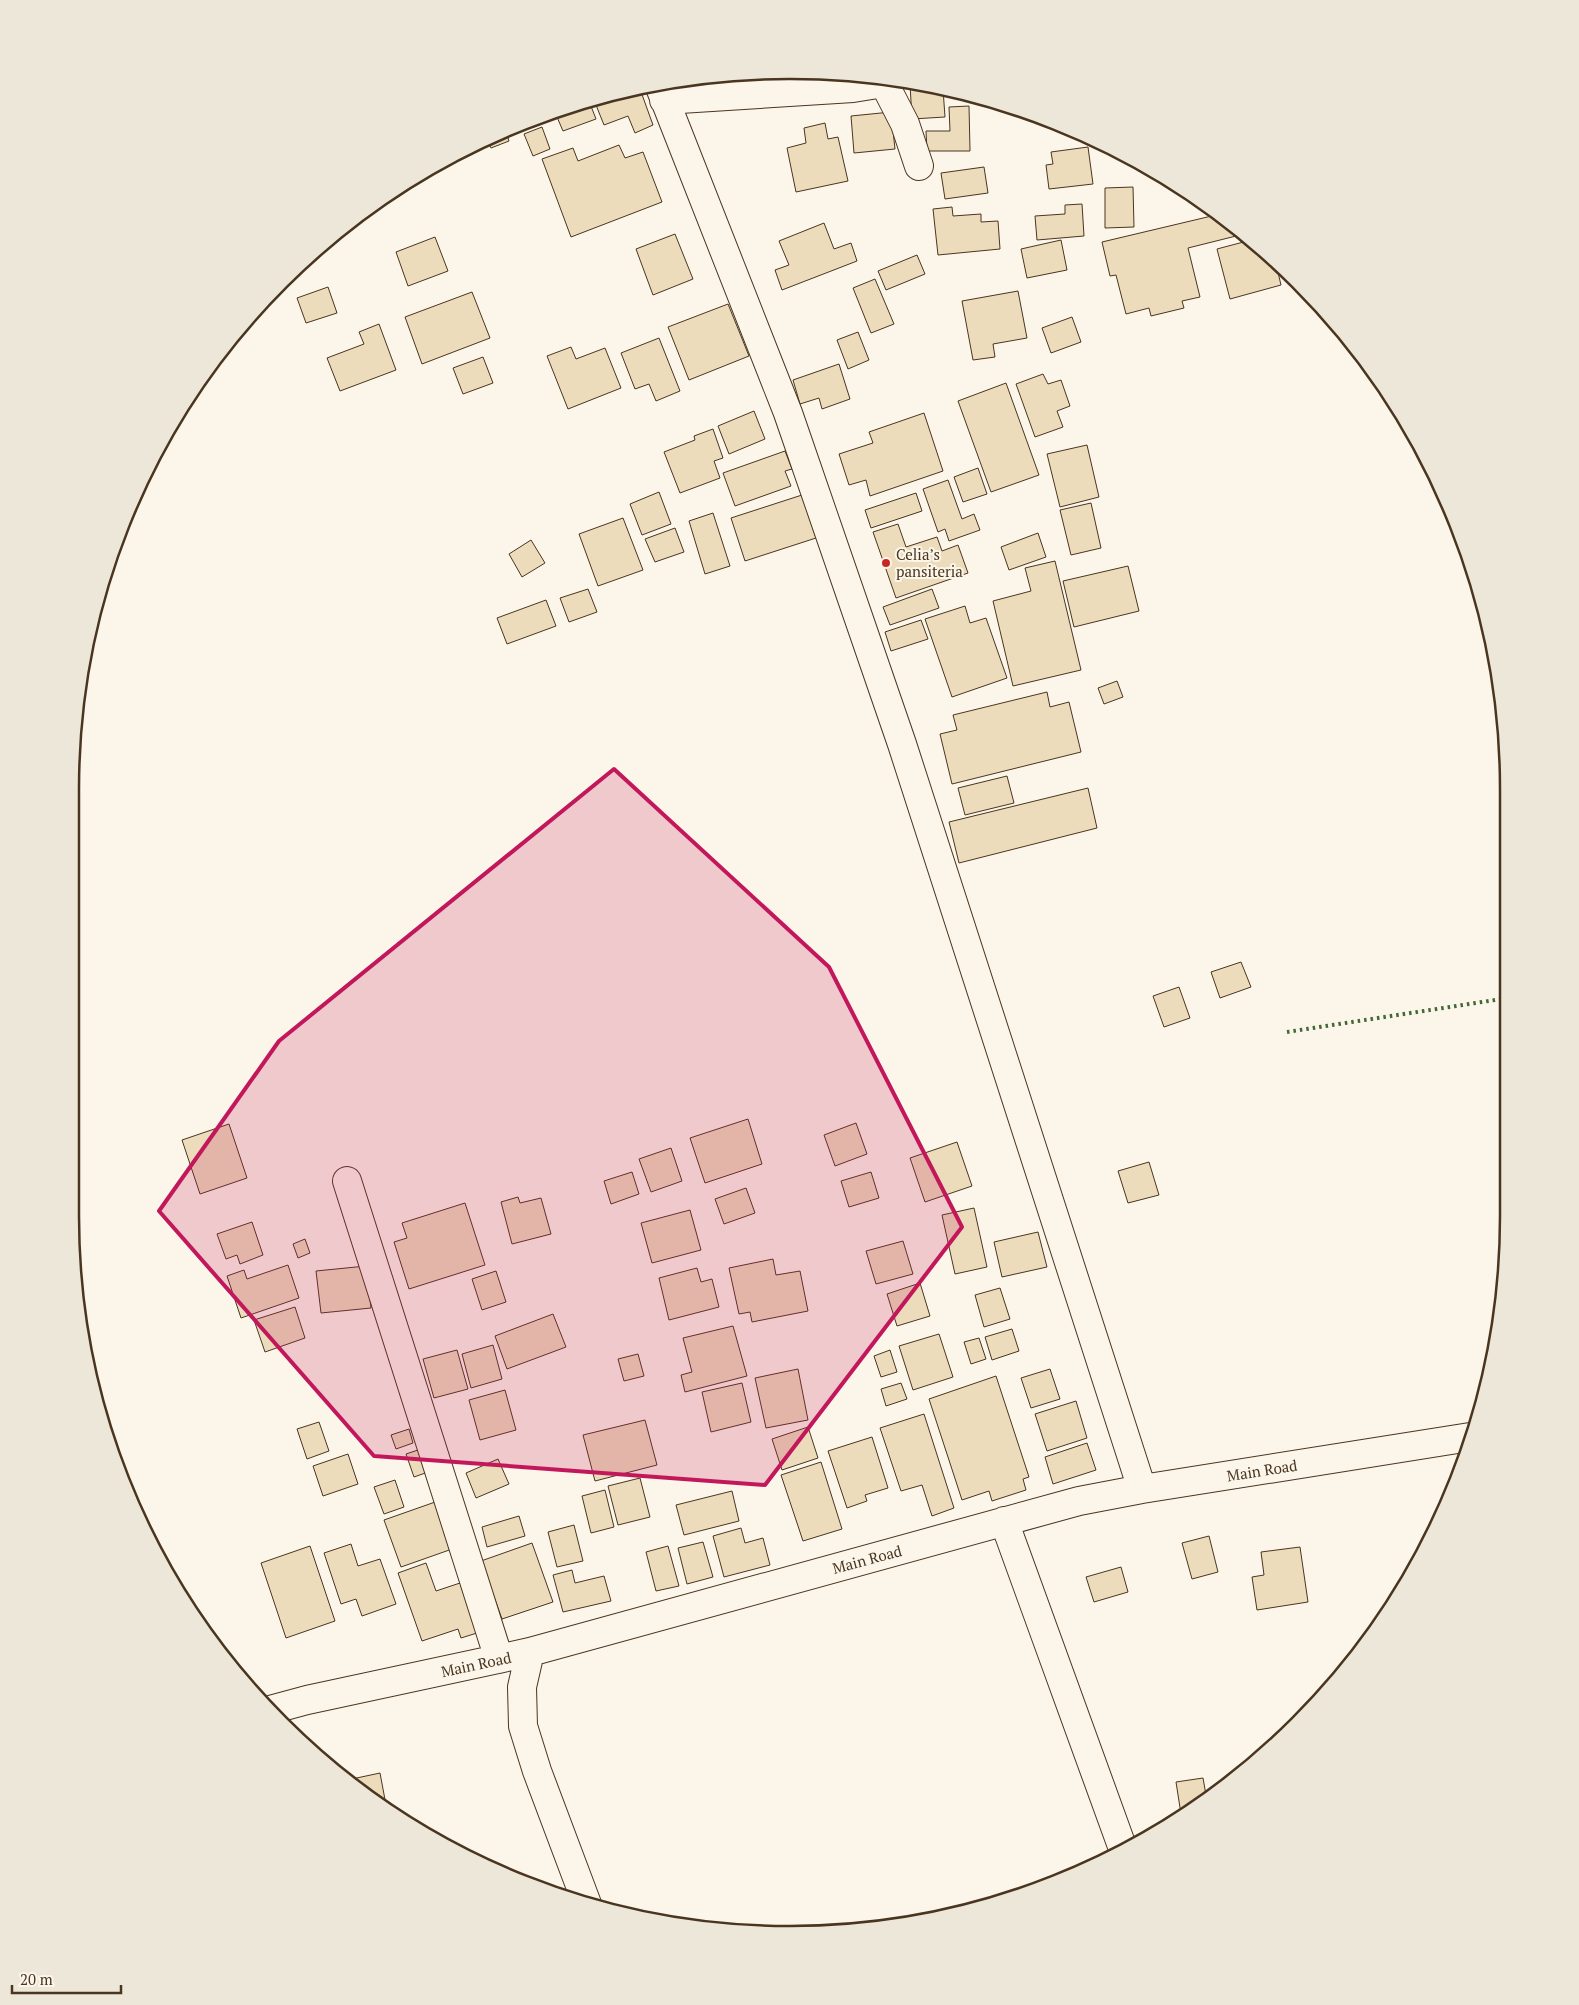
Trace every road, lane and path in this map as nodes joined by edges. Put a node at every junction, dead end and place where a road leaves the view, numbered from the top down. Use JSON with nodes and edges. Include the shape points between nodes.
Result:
{"nodes":[{"id":1,"x":871,"y":84,"type":"edge"},
{"id":2,"x":886,"y":86,"type":"edge"},
{"id":3,"x":662,"y":92,"type":"edge"},
{"id":4,"x":919,"y":166,"type":"dead end"},
{"id":5,"x":347,"y":1181,"type":"dead end"},
{"id":6,"x":1465,"y":1438,"type":"edge"},
{"id":7,"x":1142,"y":1489,"type":"junction"},
{"id":8,"x":1004,"y":1521,"type":"junction"},
{"id":9,"x":530,"y":1652,"type":"junction"},
{"id":10,"x":499,"y":1659,"type":"junction"},
{"id":11,"x":278,"y":1708,"type":"edge"},
{"id":12,"x":1122,"y":1843,"type":"edge"},
{"id":13,"x":584,"y":1896,"type":"edge"}],
"edges":[{"from":1,"to":3,"type":"street","via":[[853,88]]},
{"from":2,"to":4,"type":"street","via":[[905,124]]},
{"from":3,"to":7,"type":"street","via":[[788,413],[902,744]]},
{"from":5,"to":10,"type":"street"},
{"from":6,"to":7,"type":"street","name":"Main Road"},
{"from":7,"to":8,"type":"street","name":"Main Road","via":[[1079,1501]]},
{"from":8,"to":9,"type":"street","name":"Main Road"},
{"from":8,"to":12,"type":"street"},
{"from":9,"to":10,"type":"street","name":"Main Road"},
{"from":9,"to":13,"type":"street","via":[[522,1687],[522,1726]]},
{"from":10,"to":11,"type":"street","name":"Main Road"}]}
